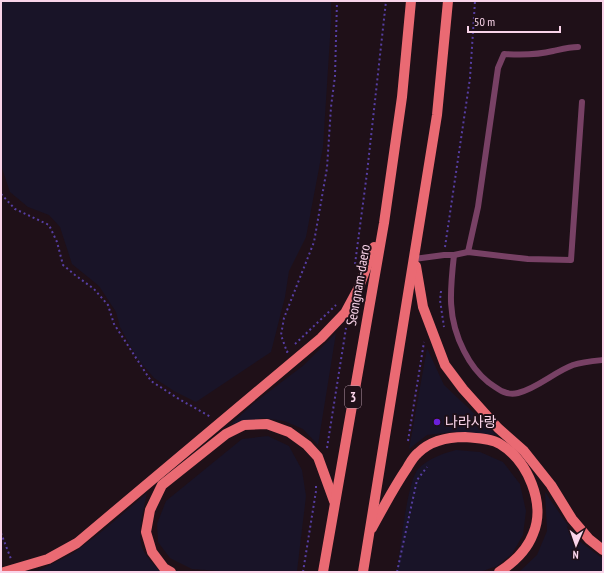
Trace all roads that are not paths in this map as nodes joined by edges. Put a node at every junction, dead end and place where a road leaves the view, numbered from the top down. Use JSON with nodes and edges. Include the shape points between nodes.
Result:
{"nodes":[{"id":1,"x":411,"y":1,"type":"edge"},
{"id":2,"x":448,"y":1,"type":"edge"},
{"id":3,"x":578,"y":47,"type":"dead end"},
{"id":4,"x":582,"y":102,"type":"dead end"},
{"id":5,"x":384,"y":223,"type":"junction"},
{"id":6,"x":468,"y":252,"type":"junction"},
{"id":7,"x":454,"y":255,"type":"junction"},
{"id":8,"x":414,"y":259,"type":"junction"},
{"id":9,"x":603,"y":360,"type":"edge"},
{"id":10,"x":334,"y":502,"type":"junction"},
{"id":11,"x":369,"y":534,"type":"junction"},
{"id":12,"x":603,"y":550,"type":"edge"},
{"id":13,"x":4,"y":572,"type":"edge"},
{"id":14,"x":171,"y":572,"type":"edge"},
{"id":15,"x":323,"y":572,"type":"edge"},
{"id":16,"x":363,"y":572,"type":"edge"},
{"id":17,"x":499,"y":572,"type":"edge"}],
"edges":[{"from":1,"to":5,"type":"main road","name":"Seongnam-daero","number":"3","via":[[402,97]]},
{"from":2,"to":8,"type":"main road","via":[[437,115]]},
{"from":3,"to":6,"type":"lane","via":[[526,55],[504,54],[498,68],[478,207]]},
{"from":4,"to":6,"type":"lane","via":[[571,260],[528,259]]},
{"from":5,"to":10,"type":"main road","name":"Seongnam-daero","number":"3"},
{"from":5,"to":13,"type":"main road","via":[[360,287],[345,313],[321,338],[77,543],[48,559]]},
{"from":6,"to":7,"type":"lane"},
{"from":7,"to":8,"type":"lane"},
{"from":7,"to":9,"type":"lane","via":[[451,300],[456,334],[472,366],[499,390],[507,394],[523,392],[572,365]]},
{"from":8,"to":11,"type":"main road"},
{"from":8,"to":12,"type":"main road","via":[[423,307],[445,365],[498,428],[524,451],[551,485],[572,519],[589,539]]},
{"from":10,"to":14,"type":"main road","via":[[318,458],[306,445],[290,432],[267,424],[244,425],[226,434],[162,485],[150,510],[146,532],[152,552],[164,568]]},
{"from":10,"to":15,"type":"main road","name":"Seongnam-daero","number":"3"},
{"from":11,"to":16,"type":"main road"},
{"from":11,"to":17,"type":"main road","via":[[402,475],[417,454],[433,441],[472,437],[500,444],[522,464],[534,487],[538,511],[534,534],[522,553]]}]}
